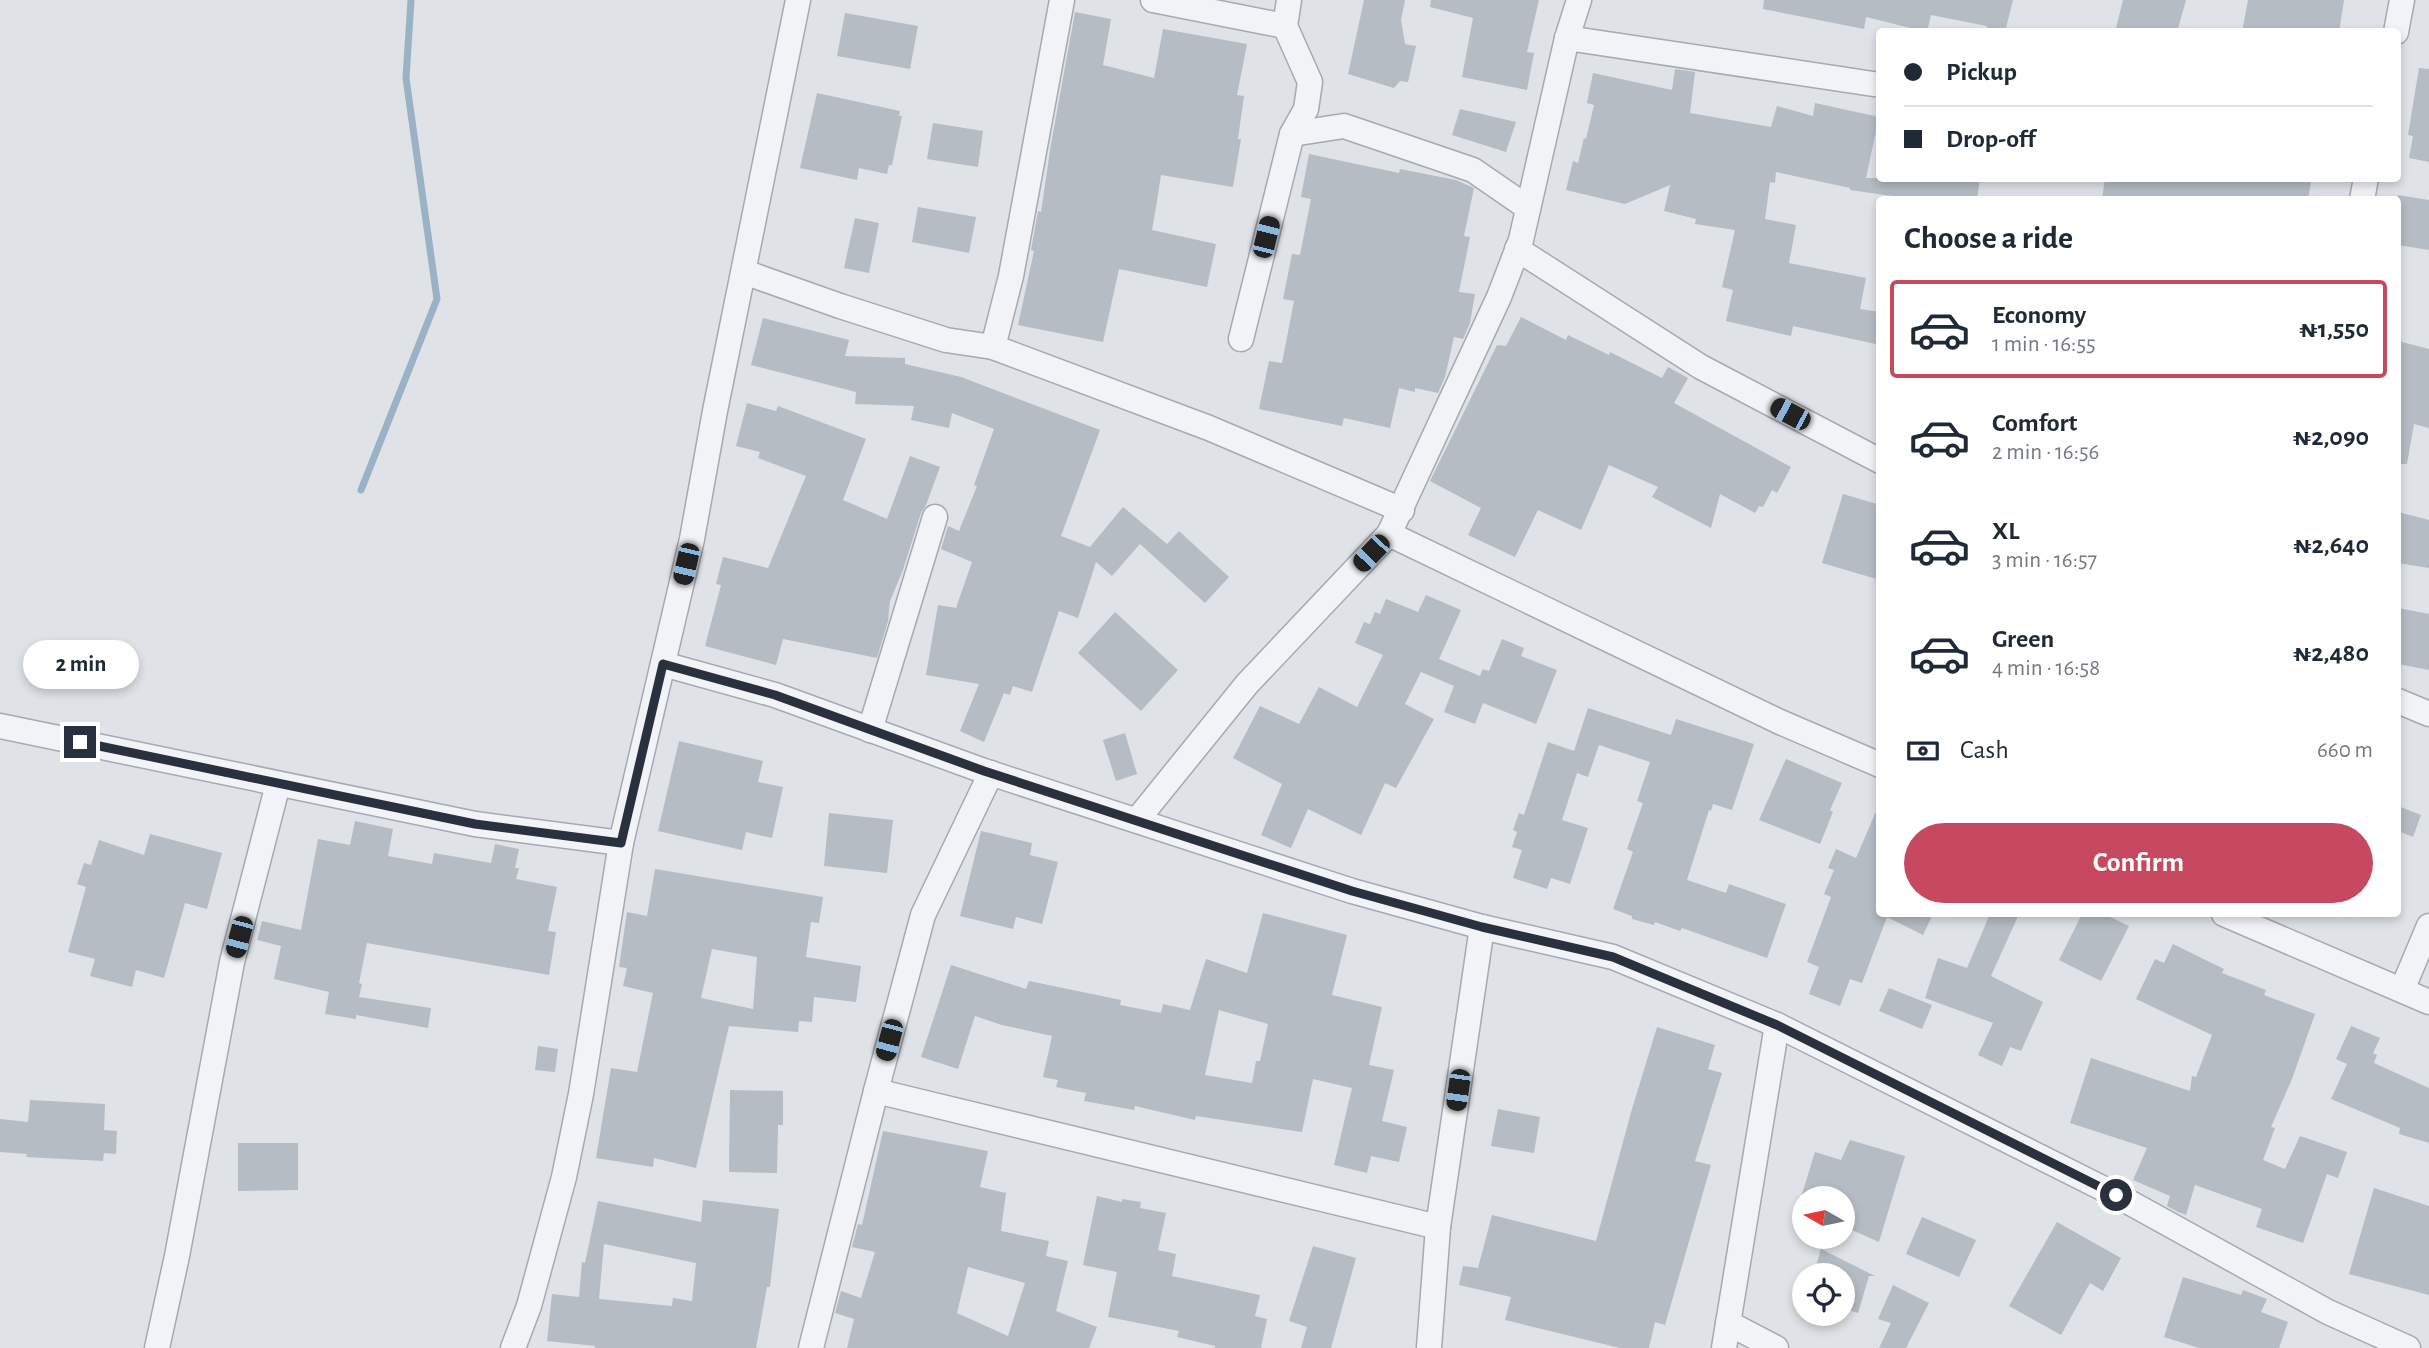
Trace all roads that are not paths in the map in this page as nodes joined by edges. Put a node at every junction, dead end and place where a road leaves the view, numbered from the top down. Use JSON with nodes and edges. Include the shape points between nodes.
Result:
{"nodes":[{"id":1,"x":798,"y":0,"type":"edge"},
{"id":2,"x":1062,"y":0,"type":"edge"},
{"id":3,"x":1153,"y":0,"type":"edge"},
{"id":4,"x":1289,"y":0,"type":"edge"},
{"id":5,"x":1579,"y":0,"type":"edge"},
{"id":6,"x":2402,"y":0,"type":"edge"},
{"id":7,"x":1285,"y":26,"type":"junction"},
{"id":8,"x":2397,"y":28,"type":"edge"},
{"id":9,"x":1567,"y":38,"type":"junction"},
{"id":10,"x":1876,"y":84,"type":"edge"},
{"id":11,"x":1292,"y":134,"type":"junction"},
{"id":12,"x":1528,"y":208,"type":"junction"},
{"id":13,"x":1517,"y":249,"type":"junction"},
{"id":14,"x":744,"y":272,"type":"junction"},
{"id":15,"x":1241,"y":339,"type":"dead end"},
{"id":16,"x":993,"y":347,"type":"junction"},
{"id":17,"x":1876,"y":459,"type":"edge"},
{"id":18,"x":1402,"y":510,"type":"junction"},
{"id":19,"x":935,"y":517,"type":"dead end"},
{"id":20,"x":1389,"y":534,"type":"junction"},
{"id":21,"x":663,"y":664,"type":"junction"},
{"id":22,"x":2401,"y":702,"type":"edge"},
{"id":23,"x":2429,"y":714,"type":"edge"},
{"id":24,"x":0,"y":726,"type":"edge"},
{"id":25,"x":870,"y":730,"type":"junction"},
{"id":26,"x":1876,"y":763,"type":"edge"},
{"id":27,"x":991,"y":773,"type":"junction"},
{"id":28,"x":278,"y":784,"type":"junction"},
{"id":29,"x":1137,"y":820,"type":"junction"},
{"id":30,"x":621,"y":843,"type":"junction"},
{"id":31,"x":2231,"y":917,"type":"edge"},
{"id":32,"x":2429,"y":926,"type":"edge"},
{"id":33,"x":1482,"y":927,"type":"junction"},
{"id":34,"x":2402,"y":990,"type":"junction"},
{"id":35,"x":2429,"y":1002,"type":"edge"},
{"id":36,"x":1777,"y":1025,"type":"junction"},
{"id":37,"x":876,"y":1091,"type":"junction"},
{"id":38,"x":1438,"y":1227,"type":"junction"},
{"id":39,"x":1728,"y":1323,"type":"junction"},
{"id":40,"x":157,"y":1348,"type":"edge"},
{"id":41,"x":513,"y":1348,"type":"edge"},
{"id":42,"x":811,"y":1348,"type":"edge"},
{"id":43,"x":1429,"y":1348,"type":"edge"},
{"id":44,"x":1724,"y":1348,"type":"edge"},
{"id":45,"x":1776,"y":1348,"type":"edge"},
{"id":46,"x":2408,"y":1348,"type":"edge"}],
"edges":[{"from":1,"to":14,"type":"street"},
{"from":2,"to":16,"type":"street","via":[[1011,276]]},
{"from":3,"to":7,"type":"street"},
{"from":4,"to":7,"type":"street"},
{"from":5,"to":9,"type":"street"},
{"from":6,"to":8,"type":"street"},
{"from":7,"to":11,"type":"street","via":[[1310,82],[1306,109]]},
{"from":9,"to":10,"type":"street"},
{"from":9,"to":12,"type":"street"},
{"from":11,"to":12,"type":"street","via":[[1345,126],[1473,170]]},
{"from":11,"to":15,"type":"street"},
{"from":12,"to":13,"type":"street"},
{"from":13,"to":17,"type":"street","via":[[1701,367]]},
{"from":13,"to":18,"type":"street"},
{"from":14,"to":16,"type":"street","via":[[946,340]]},
{"from":14,"to":21,"type":"street"},
{"from":16,"to":18,"type":"street","via":[[1209,428]]},
{"from":18,"to":20,"type":"street"},
{"from":19,"to":25,"type":"street"},
{"from":20,"to":26,"type":"street","via":[[1780,722]]},
{"from":20,"to":29,"type":"street","via":[[1247,684]]},
{"from":21,"to":25,"type":"street","via":[[775,695]]},
{"from":21,"to":30,"type":"street"},
{"from":22,"to":23,"type":"street"},
{"from":24,"to":28,"type":"street"},
{"from":25,"to":27,"type":"street"},
{"from":27,"to":29,"type":"street"},
{"from":27,"to":37,"type":"street","via":[[923,915]]},
{"from":28,"to":30,"type":"street","via":[[475,824]]},
{"from":28,"to":40,"type":"street","via":[[232,962]]},
{"from":29,"to":33,"type":"street","via":[[1352,891]]},
{"from":30,"to":41,"type":"street","via":[[565,1177]]},
{"from":31,"to":34,"type":"street"},
{"from":32,"to":34,"type":"street"},
{"from":33,"to":36,"type":"street","via":[[1613,957]]},
{"from":33,"to":38,"type":"street"},
{"from":34,"to":35,"type":"street"},
{"from":36,"to":39,"type":"street"},
{"from":36,"to":46,"type":"street","via":[[2116,1195],[2328,1312]]},
{"from":37,"to":38,"type":"street"},
{"from":37,"to":42,"type":"street"},
{"from":38,"to":43,"type":"street"},
{"from":39,"to":44,"type":"street"},
{"from":39,"to":45,"type":"street"}]}
